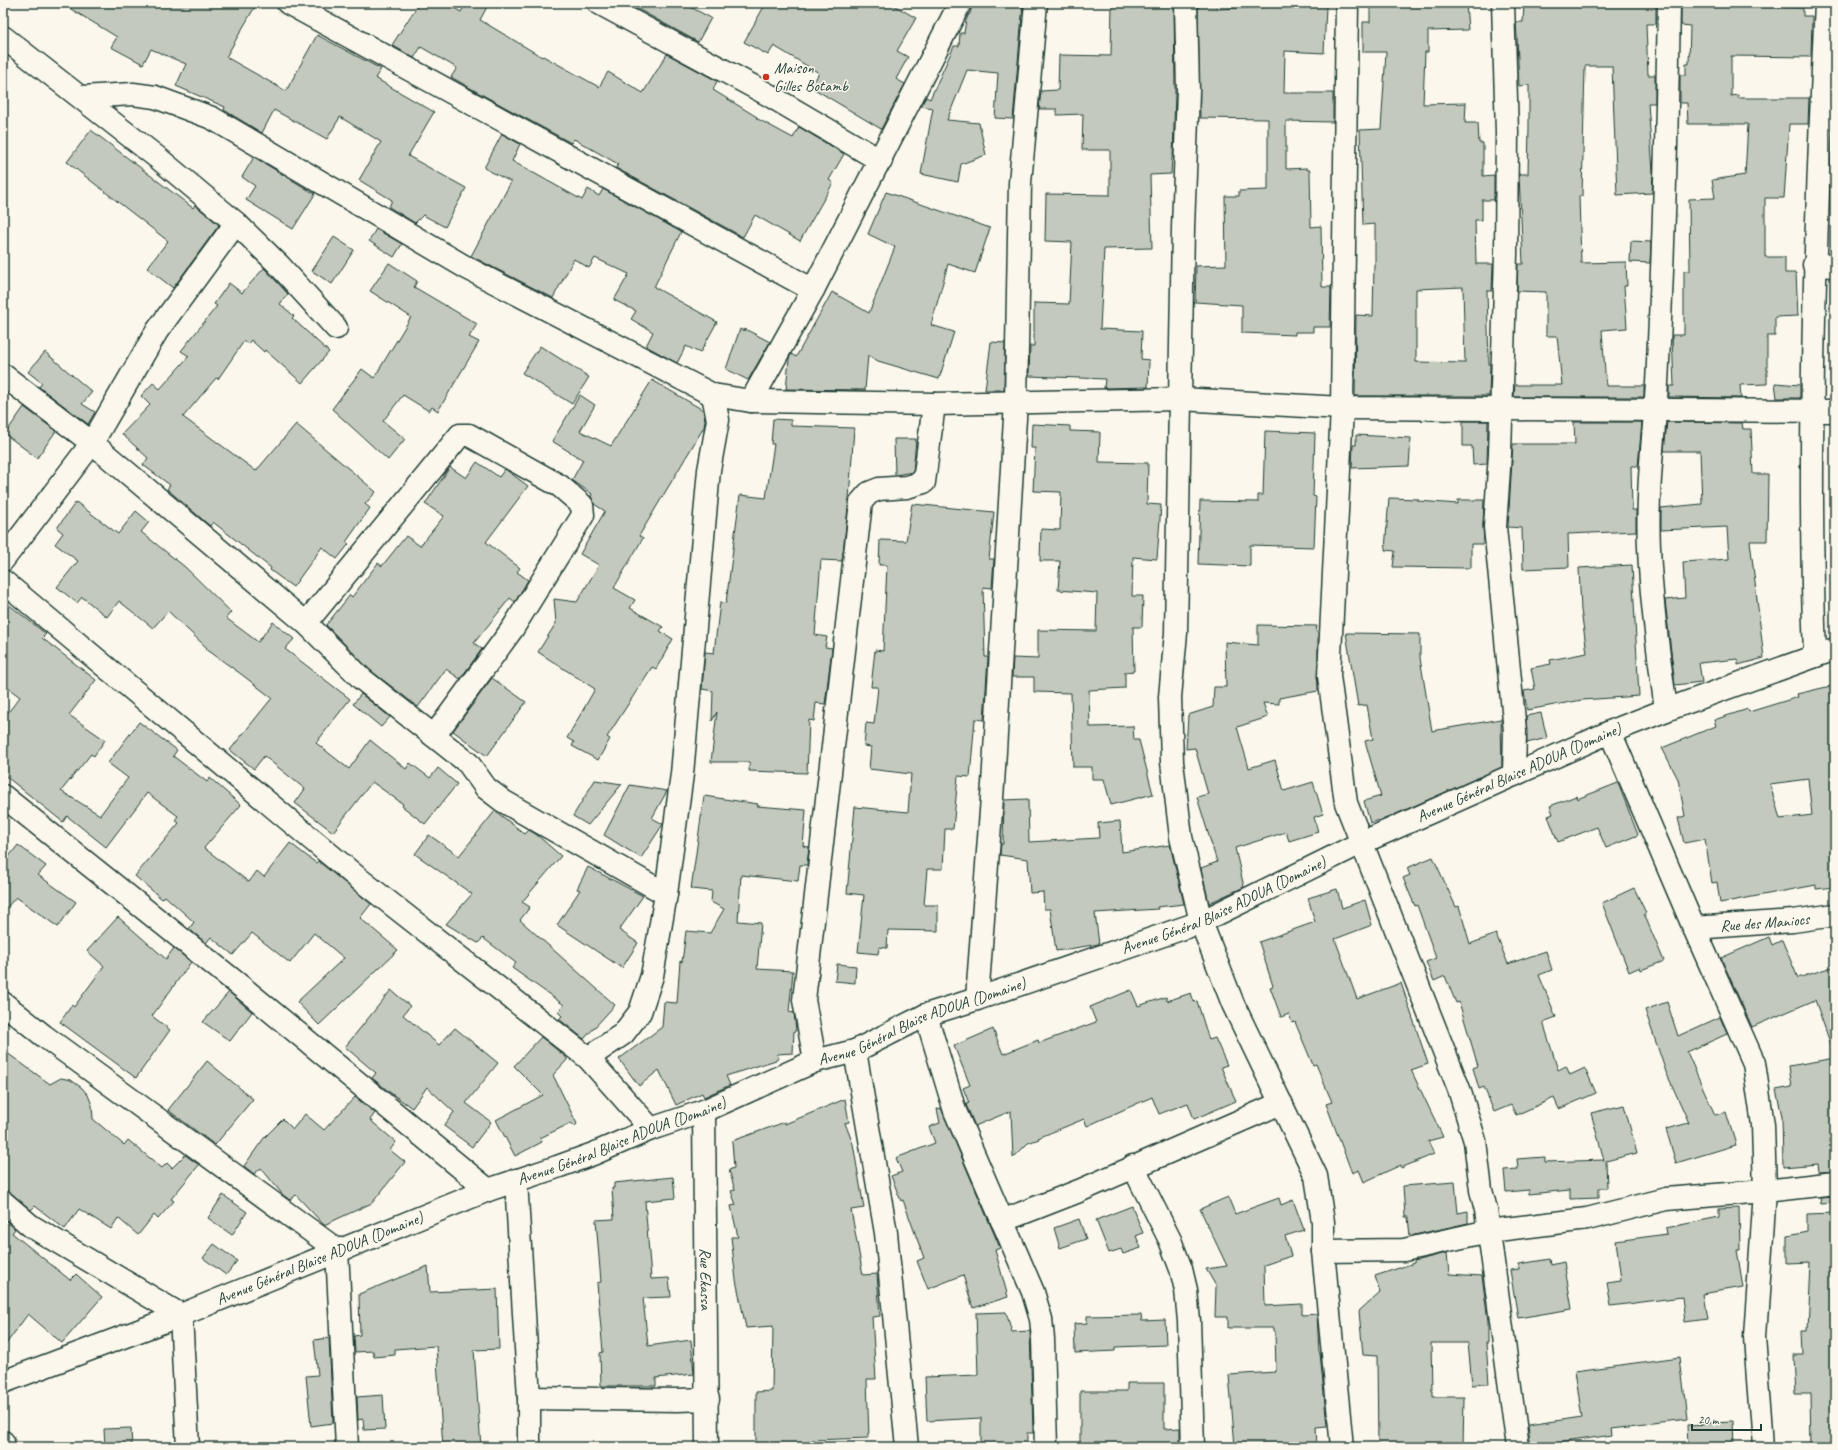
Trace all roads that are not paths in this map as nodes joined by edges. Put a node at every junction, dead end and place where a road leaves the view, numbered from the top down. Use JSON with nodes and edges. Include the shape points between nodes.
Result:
{"nodes":[{"id":1,"x":288,"y":3,"type":"edge"},
{"id":2,"x":599,"y":3,"type":"edge"},
{"id":3,"x":960,"y":3,"type":"edge"},
{"id":4,"x":1036,"y":3,"type":"edge"},
{"id":5,"x":1186,"y":3,"type":"edge"},
{"id":6,"x":1347,"y":3,"type":"edge"},
{"id":7,"x":1503,"y":3,"type":"edge"},
{"id":8,"x":1669,"y":3,"type":"edge"},
{"id":9,"x":1826,"y":3,"type":"edge"},
{"id":10,"x":3,"y":38,"type":"edge"},
{"id":11,"x":82,"y":97,"type":"junction"},
{"id":12,"x":881,"y":161,"type":"junction"},
{"id":13,"x":236,"y":223,"type":"junction"},
{"id":14,"x":1825,"y":265,"type":"edge"},
{"id":15,"x":813,"y":290,"type":"junction"},
{"id":16,"x":336,"y":328,"type":"dead end"},
{"id":17,"x":3,"y":375,"type":"edge"},
{"id":18,"x":713,"y":395,"type":"junction"},
{"id":19,"x":1180,"y":399,"type":"junction"},
{"id":20,"x":751,"y":401,"type":"junction"},
{"id":21,"x":1016,"y":402,"type":"junction"},
{"id":22,"x":934,"y":404,"type":"junction"},
{"id":23,"x":1342,"y":408,"type":"junction"},
{"id":24,"x":1501,"y":409,"type":"junction"},
{"id":25,"x":1656,"y":410,"type":"junction"},
{"id":26,"x":1811,"y":411,"type":"junction"},
{"id":27,"x":1835,"y":412,"type":"edge"},
{"id":28,"x":92,"y":443,"type":"junction"},
{"id":29,"x":3,"y":560,"type":"edge"},
{"id":30,"x":3,"y":581,"type":"edge"},
{"id":31,"x":306,"y":623,"type":"junction"},
{"id":32,"x":1825,"y":653,"type":"edge"},
{"id":33,"x":1666,"y":710,"type":"junction"},
{"id":34,"x":1610,"y":732,"type":"junction"},
{"id":35,"x":434,"y":736,"type":"junction"},
{"id":36,"x":1514,"y":775,"type":"junction"},
{"id":37,"x":3,"y":796,"type":"edge"},
{"id":38,"x":1360,"y":844,"type":"junction"},
{"id":39,"x":666,"y":894,"type":"junction"},
{"id":40,"x":1835,"y":915,"type":"edge"},
{"id":41,"x":1201,"y":922,"type":"junction"},
{"id":42,"x":1694,"y":928,"type":"junction"},
{"id":43,"x":977,"y":999,"type":"junction"},
{"id":44,"x":3,"y":1003,"type":"edge"},
{"id":45,"x":926,"y":1014,"type":"junction"},
{"id":46,"x":855,"y":1051,"type":"junction"},
{"id":47,"x":588,"y":1058,"type":"junction"},
{"id":48,"x":815,"y":1061,"type":"junction"},
{"id":49,"x":1281,"y":1103,"type":"junction"},
{"id":50,"x":704,"y":1111,"type":"junction"},
{"id":51,"x":651,"y":1129,"type":"junction"},
{"id":52,"x":1133,"y":1166,"type":"junction"},
{"id":53,"x":516,"y":1180,"type":"junction"},
{"id":54,"x":1835,"y":1183,"type":"edge"},
{"id":55,"x":488,"y":1190,"type":"junction"},
{"id":56,"x":1765,"y":1191,"type":"junction"},
{"id":57,"x":3,"y":1202,"type":"edge"},
{"id":58,"x":1002,"y":1221,"type":"junction"},
{"id":59,"x":1489,"y":1231,"type":"junction"},
{"id":60,"x":337,"y":1250,"type":"junction"},
{"id":61,"x":1324,"y":1251,"type":"junction"},
{"id":62,"x":182,"y":1315,"type":"junction"},
{"id":63,"x":3,"y":1382,"type":"edge"},
{"id":64,"x":529,"y":1398,"type":"junction"},
{"id":65,"x":708,"y":1399,"type":"junction"},
{"id":66,"x":3,"y":1442,"type":"edge"},
{"id":67,"x":3,"y":1447,"type":"edge"},
{"id":68,"x":188,"y":1447,"type":"edge"},
{"id":69,"x":347,"y":1447,"type":"edge"},
{"id":70,"x":530,"y":1447,"type":"edge"},
{"id":71,"x":707,"y":1447,"type":"edge"},
{"id":72,"x":907,"y":1447,"type":"edge"},
{"id":73,"x":1046,"y":1447,"type":"edge"},
{"id":74,"x":1193,"y":1447,"type":"edge"},
{"id":75,"x":1342,"y":1447,"type":"edge"},
{"id":76,"x":1518,"y":1447,"type":"edge"},
{"id":77,"x":1764,"y":1447,"type":"edge"}],
"edges":[{"from":1,"to":15,"type":"street"},
{"from":2,"to":12,"type":"street","via":[[767,94]]},
{"from":3,"to":12,"type":"street"},
{"from":4,"to":21,"type":"street","via":[[1020,183]]},
{"from":5,"to":19,"type":"street","via":[[1188,91]]},
{"from":6,"to":23,"type":"street"},
{"from":7,"to":24,"type":"street","via":[[1507,140]]},
{"from":8,"to":25,"type":"street","via":[[1666,193]]},
{"from":9,"to":14,"type":"street"},
{"from":10,"to":11,"type":"street"},
{"from":11,"to":13,"type":"street"},
{"from":11,"to":18,"type":"street","via":[[133,94],[155,97],[212,118],[467,268]]},
{"from":12,"to":15,"type":"street"},
{"from":13,"to":16,"type":"street","via":[[278,264]]},
{"from":13,"to":28,"type":"street","via":[[157,331]]},
{"from":14,"to":26,"type":"street"},
{"from":15,"to":20,"type":"street"},
{"from":17,"to":28,"type":"street"},
{"from":18,"to":20,"type":"street"},
{"from":18,"to":39,"type":"street","via":[[718,420],[709,470],[682,774]]},
{"from":19,"to":21,"type":"street"},
{"from":19,"to":23,"type":"street"},
{"from":19,"to":41,"type":"street","via":[[1176,634],[1170,697],[1172,762],[1181,836]]},
{"from":20,"to":22,"type":"street"},
{"from":21,"to":22,"type":"street"},
{"from":21,"to":43,"type":"street"},
{"from":22,"to":48,"type":"street","via":[[924,482],[907,487],[879,489],[869,493],[861,502],[804,1000]]},
{"from":23,"to":24,"type":"street"},
{"from":23,"to":38,"type":"street","via":[[1329,676],[1346,803]]},
{"from":24,"to":25,"type":"street"},
{"from":24,"to":36,"type":"street","via":[[1495,526],[1514,731]]},
{"from":25,"to":26,"type":"street"},
{"from":25,"to":33,"type":"street","via":[[1650,467],[1649,546],[1656,633]]},
{"from":26,"to":27,"type":"street"},
{"from":26,"to":32,"type":"street","via":[[1812,558]]},
{"from":28,"to":29,"type":"street"},
{"from":28,"to":31,"type":"street"},
{"from":30,"to":47,"type":"street","via":[[358,878]]},
{"from":31,"to":35,"type":"street","via":[[362,678]]},
{"from":31,"to":35,"type":"street","via":[[460,435],[469,435],[553,482],[582,505],[583,515],[513,628]]},
{"from":32,"to":33,"type":"street","name":"Avenue Général Blaise ADOUA (Domaine)"},
{"from":33,"to":34,"type":"street","name":"Avenue Général Blaise ADOUA (Domaine)"},
{"from":34,"to":36,"type":"street","name":"Avenue Général Blaise ADOUA (Domaine)"},
{"from":34,"to":42,"type":"street"},
{"from":35,"to":39,"type":"street","via":[[468,763],[486,788],[503,801]]},
{"from":36,"to":38,"type":"street","name":"Avenue Général Blaise ADOUA (Domaine)"},
{"from":37,"to":55,"type":"street","via":[[243,988]]},
{"from":38,"to":41,"type":"street","name":"Avenue Général Blaise ADOUA (Domaine)"},
{"from":38,"to":59,"type":"street","via":[[1459,1089],[1475,1141]]},
{"from":39,"to":47,"type":"street","via":[[652,976],[640,1012],[623,1034]]},
{"from":40,"to":42,"type":"street","name":"Rue des Maniocs","via":[[1793,921]]},
{"from":41,"to":43,"type":"street","name":"Avenue Général Blaise ADOUA (Domaine)"},
{"from":41,"to":49,"type":"street","via":[[1233,1004]]},
{"from":42,"to":56,"type":"street","via":[[1754,1063],[1763,1124]]},
{"from":43,"to":45,"type":"street","name":"Avenue Général Blaise ADOUA (Domaine)"},
{"from":44,"to":60,"type":"street","via":[[44,1036]]},
{"from":45,"to":46,"type":"street","name":"Avenue Général Blaise ADOUA (Domaine)"},
{"from":45,"to":58,"type":"street","via":[[955,1111]]},
{"from":46,"to":48,"type":"street","name":"Avenue Général Blaise ADOUA (Domaine)"},
{"from":46,"to":72,"type":"street","via":[[886,1233]]},
{"from":47,"to":51,"type":"street"},
{"from":48,"to":50,"type":"street","name":"Avenue Général Blaise ADOUA (Domaine)"},
{"from":49,"to":52,"type":"street"},
{"from":49,"to":61,"type":"street","via":[[1316,1176],[1323,1222]]},
{"from":50,"to":51,"type":"street","name":"Avenue Général Blaise ADOUA (Domaine)"},
{"from":50,"to":65,"type":"street","name":"Rue Ekassa"},
{"from":51,"to":53,"type":"street","name":"Avenue Général Blaise ADOUA (Domaine)","via":[[593,1154]]},
{"from":52,"to":58,"type":"street","via":[[1080,1191]]},
{"from":52,"to":74,"type":"street","via":[[1170,1240],[1186,1290],[1190,1320]]},
{"from":53,"to":55,"type":"street","name":"Avenue Général Blaise ADOUA (Domaine)"},
{"from":53,"to":64,"type":"street"},
{"from":54,"to":56,"type":"street"},
{"from":55,"to":60,"type":"street","name":"Avenue Général Blaise ADOUA (Domaine)"},
{"from":56,"to":59,"type":"street","via":[[1666,1199],[1587,1219]]},
{"from":56,"to":77,"type":"street","via":[[1755,1337]]},
{"from":57,"to":62,"type":"street","via":[[31,1226]]},
{"from":58,"to":73,"type":"street","via":[[1033,1292],[1041,1318],[1044,1339]]},
{"from":59,"to":61,"type":"street","via":[[1404,1250]]},
{"from":59,"to":76,"type":"street"},
{"from":60,"to":62,"type":"street","name":"Avenue Général Blaise ADOUA (Domaine)"},
{"from":60,"to":69,"type":"street"},
{"from":61,"to":75,"type":"street"},
{"from":62,"to":63,"type":"street","name":"Avenue Général Blaise ADOUA (Domaine)"},
{"from":62,"to":68,"type":"street"},
{"from":64,"to":65,"type":"street"},
{"from":64,"to":70,"type":"street"},
{"from":65,"to":71,"type":"street","name":"Rue Ekassa"},
{"from":66,"to":67,"type":"street"}]}
